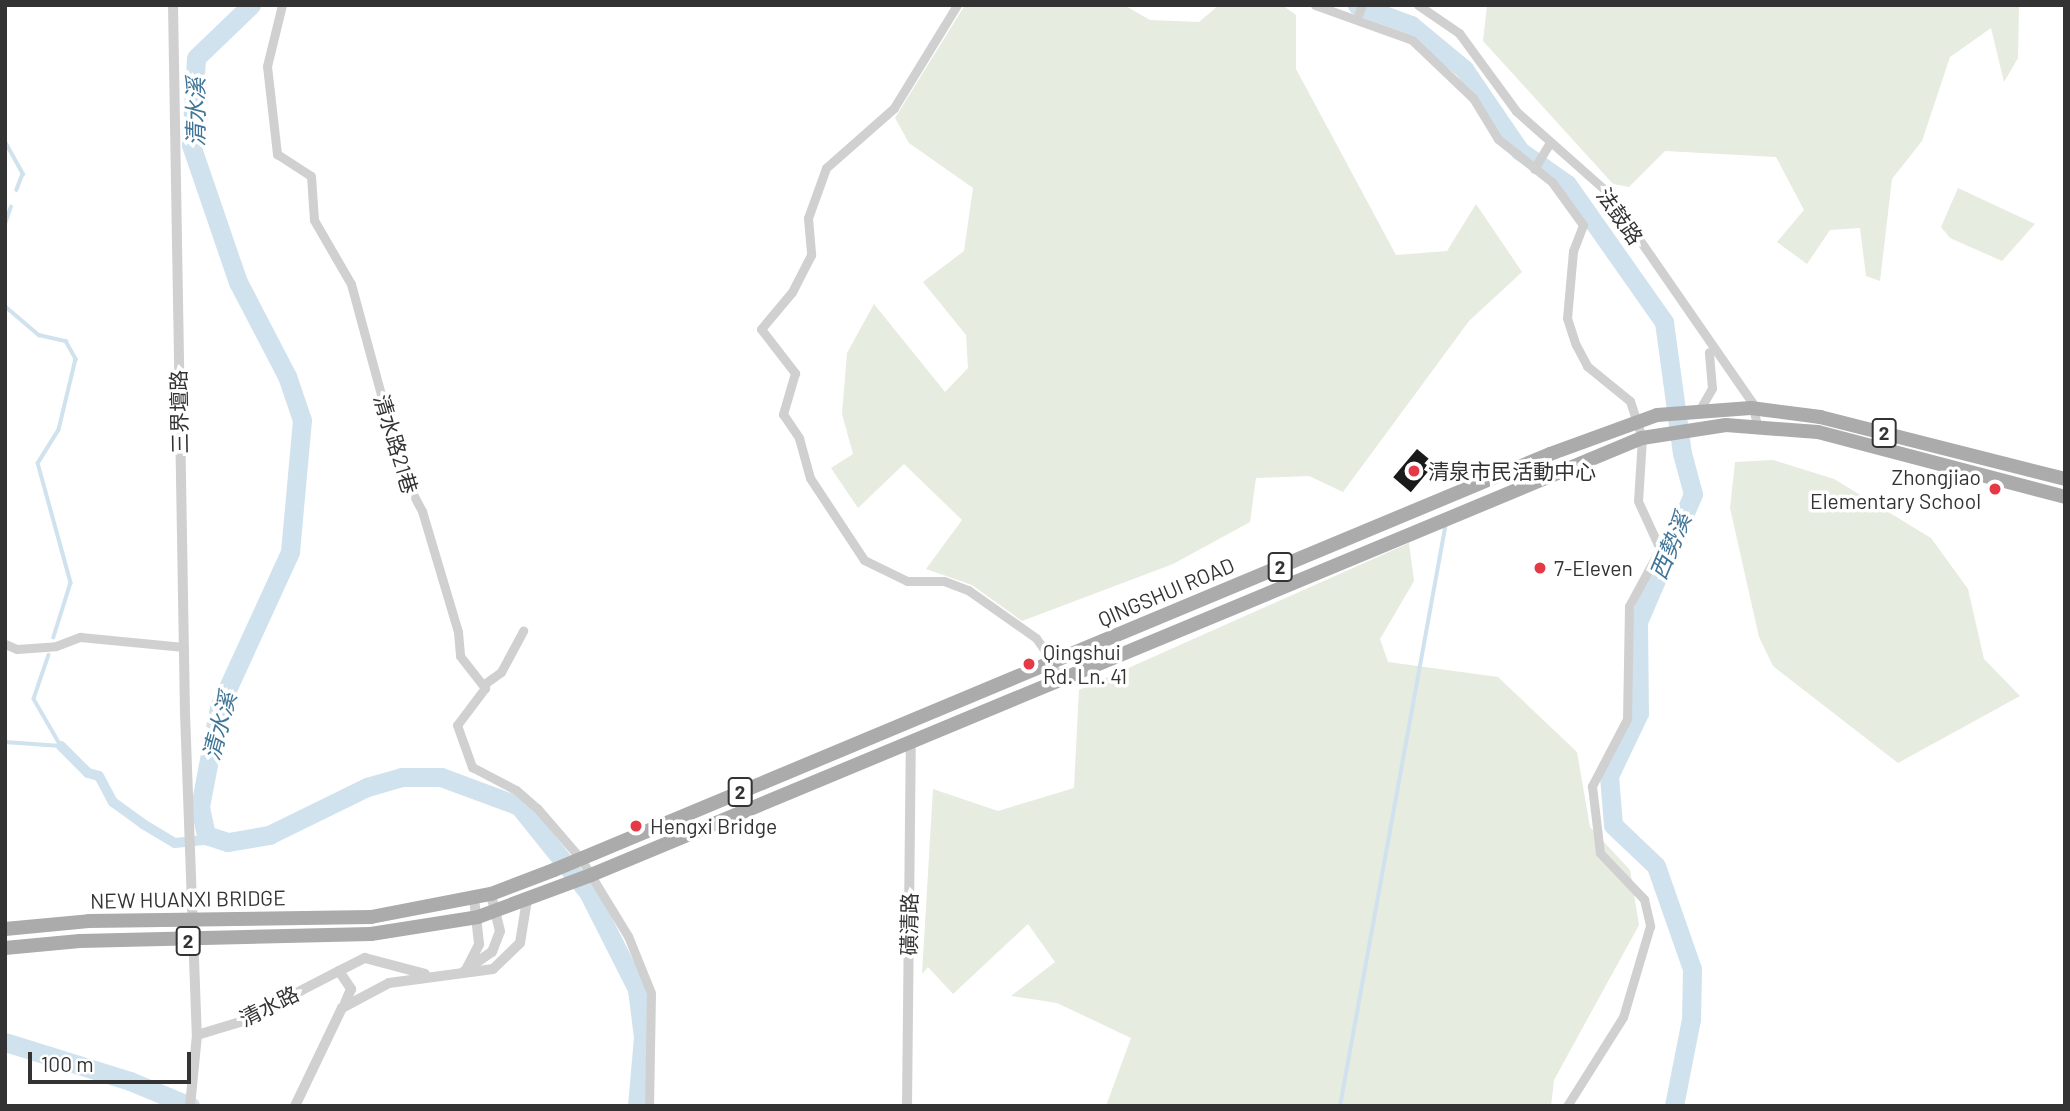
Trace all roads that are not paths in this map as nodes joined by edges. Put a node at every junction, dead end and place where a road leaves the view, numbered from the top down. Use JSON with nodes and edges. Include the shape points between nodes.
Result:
{"nodes":[{"id":1,"x":173,"y":5,"type":"edge"},
{"id":2,"x":282,"y":5,"type":"edge"},
{"id":3,"x":957,"y":5,"type":"edge"},
{"id":4,"x":1315,"y":5,"type":"edge"},
{"id":5,"x":1362,"y":5,"type":"edge"},
{"id":6,"x":1418,"y":5,"type":"edge"},
{"id":7,"x":1357,"y":18,"type":"junction"},
{"id":8,"x":1549,"y":144,"type":"junction"},
{"id":9,"x":1534,"y":169,"type":"junction"},
{"id":10,"x":1706,"y":343,"type":"junction"},
{"id":11,"x":1752,"y":408,"type":"junction"},
{"id":12,"x":1695,"y":410,"type":"junction"},
{"id":13,"x":1638,"y":420,"type":"junction"},
{"id":14,"x":1757,"y":425,"type":"junction"},
{"id":15,"x":1642,"y":438,"type":"junction"},
{"id":16,"x":2065,"y":479,"type":"edge"},
{"id":17,"x":2065,"y":498,"type":"edge"},
{"id":18,"x":523,"y":631,"type":"dead end"},
{"id":19,"x":5,"y":644,"type":"edge"},
{"id":20,"x":184,"y":646,"type":"junction"},
{"id":21,"x":1053,"y":662,"type":"junction"},
{"id":22,"x":1057,"y":680,"type":"junction"},
{"id":23,"x":483,"y":685,"type":"junction"},
{"id":24,"x":905,"y":724,"type":"junction"},
{"id":25,"x":911,"y":743,"type":"junction"},
{"id":26,"x":578,"y":860,"type":"junction"},
{"id":27,"x":587,"y":876,"type":"junction"},
{"id":28,"x":491,"y":894,"type":"junction"},
{"id":29,"x":474,"y":898,"type":"junction"},
{"id":30,"x":527,"y":900,"type":"junction"},
{"id":31,"x":498,"y":911,"type":"junction"},
{"id":32,"x":478,"y":917,"type":"junction"},
{"id":33,"x":5,"y":929,"type":"edge"},
{"id":34,"x":5,"y":948,"type":"edge"},
{"id":35,"x":339,"y":971,"type":"junction"},
{"id":36,"x":463,"y":972,"type":"junction"},
{"id":37,"x":426,"y":974,"type":"junction"},
{"id":38,"x":342,"y":1008,"type":"junction"},
{"id":39,"x":197,"y":1035,"type":"junction"},
{"id":40,"x":190,"y":1106,"type":"edge"},
{"id":41,"x":295,"y":1106,"type":"edge"},
{"id":42,"x":649,"y":1106,"type":"edge"},
{"id":43,"x":906,"y":1106,"type":"edge"},
{"id":44,"x":1567,"y":1106,"type":"edge"}],
"edges":[{"from":1,"to":20,"type":"street","name":"三界壇路"},
{"from":2,"to":23,"type":"street","name":"清水路21巷","via":[[267,66],[277,154],[313,180],[314,220],[351,284],[403,475],[422,511],[458,632],[460,656]]},
{"from":3,"to":21,"type":"street","via":[[894,108],[826,167],[808,218],[811,255],[792,292],[761,329],[795,373],[783,414],[799,438],[810,478],[864,560],[908,581],[944,581],[968,590],[1035,638]]},
{"from":4,"to":7,"type":"street"},
{"from":5,"to":7,"type":"street"},
{"from":6,"to":8,"type":"street","name":"法鼓路","via":[[1459,33],[1516,111]]},
{"from":7,"to":9,"type":"street","via":[[1412,40],[1473,98],[1498,139]]},
{"from":8,"to":9,"type":"street"},
{"from":8,"to":10,"type":"street","name":"法鼓路","via":[[1605,190]]},
{"from":9,"to":13,"type":"street","via":[[1552,183],[1583,225],[1573,251],[1567,318],[1576,345],[1587,366],[1630,401]]},
{"from":10,"to":11,"type":"street","name":"法鼓路"},
{"from":10,"to":12,"type":"street","via":[[1712,388]]},
{"from":11,"to":12,"type":"main road","number":"2"},
{"from":11,"to":14,"type":"street","name":"法鼓路"},
{"from":11,"to":16,"type":"main road","number":"2","via":[[1820,417]]},
{"from":12,"to":13,"type":"main road","name":"QINGSHUI ROAD","number":"2"},
{"from":13,"to":15,"type":"street"},
{"from":13,"to":21,"type":"main road","name":"QINGSHUI ROAD","number":"2"},
{"from":14,"to":15,"type":"main road","name":"QINGSHUI ROAD","number":"2","via":[[1692,427]]},
{"from":14,"to":17,"type":"main road","number":"2","via":[[1818,432]]},
{"from":15,"to":22,"type":"main road","name":"QINGSHUI ROAD","number":"2"},
{"from":15,"to":44,"type":"street","via":[[1638,501],[1660,549],[1629,606],[1627,719],[1592,786],[1600,853],[1644,899],[1650,926],[1623,1017]]},
{"from":18,"to":23,"type":"street","via":[[501,672]]},
{"from":19,"to":20,"type":"street","via":[[17,649],[56,646],[80,637]]},
{"from":20,"to":39,"type":"street","name":"三界壇路"},
{"from":21,"to":22,"type":"street"},
{"from":21,"to":24,"type":"main road","name":"QINGSHUI ROAD","number":"2"},
{"from":22,"to":25,"type":"main road","name":"QINGSHUI ROAD","number":"2"},
{"from":23,"to":26,"type":"street","via":[[457,725],[472,767],[516,790]]},
{"from":24,"to":25,"type":"street"},
{"from":24,"to":26,"type":"main road","name":"QINGSHUI ROAD","number":"2"},
{"from":25,"to":27,"type":"main road","name":"QINGSHUI ROAD","number":"2"},
{"from":25,"to":43,"type":"street","name":"磺清路"},
{"from":26,"to":27,"type":"street"},
{"from":26,"to":28,"type":"main road","number":"2"},
{"from":27,"to":30,"type":"main road","number":"2"},
{"from":27,"to":42,"type":"street","via":[[628,936],[651,993]]},
{"from":28,"to":29,"type":"main road","number":"2"},
{"from":28,"to":31,"type":"street"},
{"from":29,"to":32,"type":"street"},
{"from":29,"to":33,"type":"main road","name":"NEW HUANXI BRIDGE","number":"2","bridge":true,"via":[[371,917],[89,921]]},
{"from":30,"to":31,"type":"main road","number":"2"},
{"from":30,"to":36,"type":"street","name":"清水路","via":[[523,932],[508,957],[479,974]]},
{"from":31,"to":32,"type":"main road","number":"2"},
{"from":31,"to":36,"type":"street","via":[[500,931],[492,952]]},
{"from":32,"to":34,"type":"main road","name":"NEW HUANXI BRIDGE","number":"2","bridge":true,"via":[[371,934],[80,941]]},
{"from":32,"to":36,"type":"street","via":[[479,944]]},
{"from":35,"to":37,"type":"street","name":"清水路","via":[[365,958]]},
{"from":35,"to":38,"type":"street","via":[[351,989]]},
{"from":35,"to":39,"type":"street","name":"清水路","via":[[240,1022]]},
{"from":36,"to":37,"type":"street","name":"清水路"},
{"from":37,"to":38,"type":"street","name":"清水路","via":[[389,983]]},
{"from":38,"to":41,"type":"street"},
{"from":39,"to":40,"type":"street"}]}
